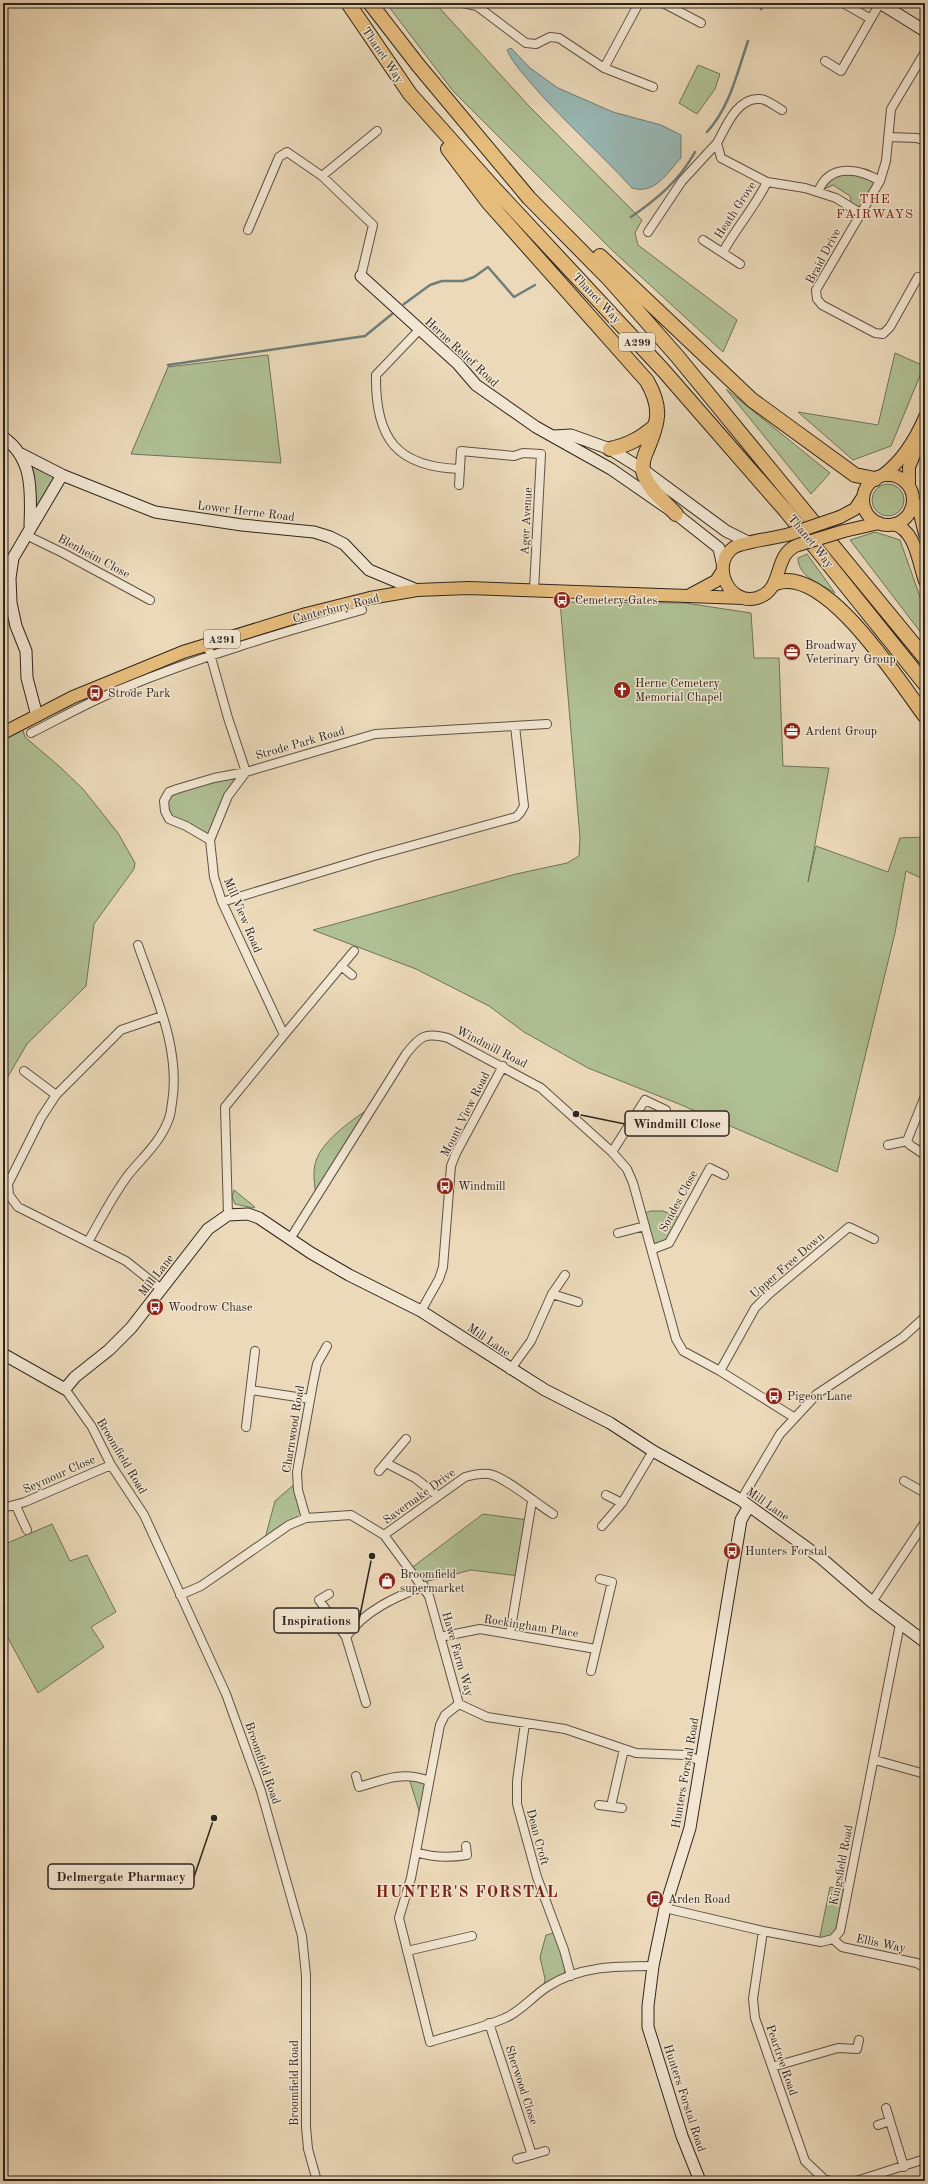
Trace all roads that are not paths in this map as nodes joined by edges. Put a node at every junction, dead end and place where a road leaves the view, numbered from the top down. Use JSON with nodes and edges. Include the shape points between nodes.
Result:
{"nodes":[{"id":1,"x":348,"y":3,"type":"edge"},
{"id":2,"x":370,"y":3,"type":"edge"},
{"id":3,"x":463,"y":3,"type":"edge"},
{"id":4,"x":639,"y":3,"type":"edge"},
{"id":5,"x":664,"y":3,"type":"edge"},
{"id":6,"x":843,"y":3,"type":"edge"},
{"id":7,"x":880,"y":3,"type":"edge"},
{"id":8,"x":477,"y":4,"type":"edge"},
{"id":9,"x":871,"y":19,"type":"junction"},
{"id":10,"x":701,"y":23,"type":"dead end"},
{"id":11,"x":925,"y":30,"type":"edge"},
{"id":12,"x":925,"y":52,"type":"edge"},
{"id":13,"x":825,"y":61,"type":"dead end"},
{"id":14,"x":604,"y":68,"type":"junction"},
{"id":15,"x":653,"y":87,"type":"dead end"},
{"id":16,"x":410,"y":94,"type":"junction"},
{"id":17,"x":782,"y":110,"type":"dead end"},
{"id":18,"x":378,"y":132,"type":"dead end"},
{"id":19,"x":888,"y":138,"type":"junction"},
{"id":20,"x":925,"y":140,"type":"edge"},
{"id":21,"x":480,"y":141,"type":"junction"},
{"id":22,"x":717,"y":143,"type":"junction"},
{"id":23,"x":322,"y":176,"type":"junction"},
{"id":24,"x":767,"y":182,"type":"junction"},
{"id":25,"x":880,"y":182,"type":"junction"},
{"id":26,"x":818,"y":192,"type":"junction"},
{"id":27,"x":860,"y":213,"type":"junction"},
{"id":28,"x":248,"y":230,"type":"dead end"},
{"id":29,"x":648,"y":232,"type":"dead end"},
{"id":30,"x":703,"y":240,"type":"dead end"},
{"id":31,"x":722,"y":252,"type":"junction"},
{"id":32,"x":740,"y":264,"type":"dead end"},
{"id":33,"x":360,"y":276,"type":"joint"},
{"id":34,"x":918,"y":277,"type":"dead end"},
{"id":35,"x":419,"y":330,"type":"junction"},
{"id":36,"x":925,"y":417,"type":"edge"},
{"id":37,"x":658,"y":423,"type":"junction"},
{"id":38,"x":918,"y":433,"type":"junction"},
{"id":39,"x":553,"y":436,"type":"junction"},
{"id":40,"x":3,"y":437,"type":"edge"},
{"id":41,"x":610,"y":449,"type":"junction"},
{"id":42,"x":21,"y":454,"type":"junction"},
{"id":43,"x":460,"y":469,"type":"junction"},
{"id":44,"x":642,"y":469,"type":"junction"},
{"id":45,"x":62,"y":476,"type":"junction"},
{"id":46,"x":879,"y":477,"type":"junction"},
{"id":47,"x":459,"y":485,"type":"dead end"},
{"id":48,"x":909,"y":486,"type":"junction"},
{"id":49,"x":863,"y":497,"type":"junction"},
{"id":50,"x":913,"y":500,"type":"junction"},
{"id":51,"x":676,"y":514,"type":"junction"},
{"id":52,"x":879,"y":523,"type":"junction"},
{"id":53,"x":894,"y":524,"type":"junction"},
{"id":54,"x":28,"y":531,"type":"junction"},
{"id":55,"x":925,"y":534,"type":"edge"},
{"id":56,"x":752,"y":542,"type":"junction"},
{"id":57,"x":722,"y":570,"type":"junction"},
{"id":58,"x":925,"y":581,"type":"edge"},
{"id":59,"x":776,"y":583,"type":"junction"},
{"id":60,"x":417,"y":590,"type":"junction"},
{"id":61,"x":534,"y":590,"type":"junction"},
{"id":62,"x":690,"y":595,"type":"junction"},
{"id":63,"x":743,"y":598,"type":"junction"},
{"id":64,"x":150,"y":600,"type":"dead end"},
{"id":65,"x":362,"y":610,"type":"dead end"},
{"id":66,"x":207,"y":643,"type":"junction"},
{"id":67,"x":210,"y":655,"type":"junction"},
{"id":68,"x":925,"y":658,"type":"edge"},
{"id":69,"x":925,"y":684,"type":"edge"},
{"id":70,"x":36,"y":716,"type":"junction"},
{"id":71,"x":925,"y":716,"type":"edge"},
{"id":72,"x":547,"y":724,"type":"dead end"},
{"id":73,"x":515,"y":726,"type":"junction"},
{"id":74,"x":3,"y":733,"type":"edge"},
{"id":75,"x":31,"y":733,"type":"dead end"},
{"id":76,"x":246,"y":772,"type":"junction"},
{"id":77,"x":210,"y":840,"type":"junction"},
{"id":78,"x":222,"y":902,"type":"junction"},
{"id":79,"x":138,"y":945,"type":"dead end"},
{"id":80,"x":354,"y":951,"type":"dead end"},
{"id":81,"x":341,"y":966,"type":"junction"},
{"id":82,"x":352,"y":975,"type":"dead end"},
{"id":83,"x":162,"y":1016,"type":"junction"},
{"id":84,"x":284,"y":1035,"type":"junction"},
{"id":85,"x":503,"y":1066,"type":"junction"},
{"id":86,"x":24,"y":1071,"type":"dead end"},
{"id":87,"x":56,"y":1095,"type":"junction"},
{"id":88,"x":925,"y":1096,"type":"edge"},
{"id":89,"x":666,"y":1110,"type":"dead end"},
{"id":90,"x":907,"y":1141,"type":"junction"},
{"id":91,"x":888,"y":1145,"type":"dead end"},
{"id":92,"x":612,"y":1152,"type":"junction"},
{"id":93,"x":925,"y":1155,"type":"edge"},
{"id":94,"x":724,"y":1175,"type":"dead end"},
{"id":95,"x":228,"y":1215,"type":"junction"},
{"id":96,"x":645,"y":1226,"type":"junction"},
{"id":97,"x":618,"y":1233,"type":"dead end"},
{"id":98,"x":290,"y":1239,"type":"junction"},
{"id":99,"x":874,"y":1239,"type":"dead end"},
{"id":100,"x":88,"y":1242,"type":"junction"},
{"id":101,"x":653,"y":1249,"type":"junction"},
{"id":102,"x":565,"y":1275,"type":"dead end"},
{"id":103,"x":161,"y":1290,"type":"junction"},
{"id":104,"x":552,"y":1294,"type":"junction"},
{"id":105,"x":578,"y":1302,"type":"dead end"},
{"id":106,"x":421,"y":1311,"type":"junction"},
{"id":107,"x":925,"y":1317,"type":"edge"},
{"id":108,"x":327,"y":1346,"type":"dead end"},
{"id":109,"x":255,"y":1350,"type":"dead end"},
{"id":110,"x":3,"y":1354,"type":"edge"},
{"id":111,"x":510,"y":1370,"type":"junction"},
{"id":112,"x":720,"y":1371,"type":"junction"},
{"id":113,"x":65,"y":1389,"type":"junction"},
{"id":114,"x":251,"y":1390,"type":"junction"},
{"id":115,"x":310,"y":1399,"type":"junction"},
{"id":116,"x":795,"y":1418,"type":"junction"},
{"id":117,"x":246,"y":1427,"type":"dead end"},
{"id":118,"x":406,"y":1439,"type":"dead end"},
{"id":119,"x":653,"y":1451,"type":"junction"},
{"id":120,"x":386,"y":1463,"type":"junction"},
{"id":121,"x":111,"y":1465,"type":"junction"},
{"id":122,"x":379,"y":1471,"type":"dead end"},
{"id":123,"x":904,"y":1481,"type":"dead end"},
{"id":124,"x":925,"y":1493,"type":"edge"},
{"id":125,"x":606,"y":1495,"type":"dead end"},
{"id":126,"x":438,"y":1496,"type":"junction"},
{"id":127,"x":532,"y":1501,"type":"junction"},
{"id":128,"x":622,"y":1503,"type":"junction"},
{"id":129,"x":745,"y":1503,"type":"junction"},
{"id":130,"x":16,"y":1506,"type":"junction"},
{"id":131,"x":3,"y":1508,"type":"edge"},
{"id":132,"x":553,"y":1514,"type":"dead end"},
{"id":133,"x":306,"y":1518,"type":"junction"},
{"id":134,"x":925,"y":1522,"type":"edge"},
{"id":135,"x":602,"y":1526,"type":"dead end"},
{"id":136,"x":27,"y":1530,"type":"dead end"},
{"id":137,"x":384,"y":1535,"type":"junction"},
{"id":138,"x":600,"y":1579,"type":"dead end"},
{"id":139,"x":424,"y":1586,"type":"junction"},
{"id":140,"x":329,"y":1594,"type":"dead end"},
{"id":141,"x":180,"y":1595,"type":"junction"},
{"id":142,"x":872,"y":1602,"type":"junction"},
{"id":143,"x":900,"y":1624,"type":"junction"},
{"id":144,"x":510,"y":1634,"type":"junction"},
{"id":145,"x":346,"y":1637,"type":"junction"},
{"id":146,"x":440,"y":1637,"type":"junction"},
{"id":147,"x":925,"y":1642,"type":"edge"},
{"id":148,"x":596,"y":1649,"type":"junction"},
{"id":149,"x":590,"y":1671,"type":"dead end"},
{"id":150,"x":366,"y":1703,"type":"dead end"},
{"id":151,"x":459,"y":1704,"type":"junction"},
{"id":152,"x":525,"y":1723,"type":"junction"},
{"id":153,"x":624,"y":1749,"type":"junction"},
{"id":154,"x":875,"y":1760,"type":"junction"},
{"id":155,"x":701,"y":1761,"type":"junction"},
{"id":156,"x":925,"y":1774,"type":"edge"},
{"id":157,"x":356,"y":1776,"type":"dead end"},
{"id":158,"x":429,"y":1781,"type":"junction"},
{"id":159,"x":599,"y":1805,"type":"dead end"},
{"id":160,"x":612,"y":1806,"type":"junction"},
{"id":161,"x":622,"y":1808,"type":"dead end"},
{"id":162,"x":466,"y":1846,"type":"dead end"},
{"id":163,"x":416,"y":1852,"type":"junction"},
{"id":164,"x":665,"y":1908,"type":"junction"},
{"id":165,"x":763,"y":1931,"type":"junction"},
{"id":166,"x":472,"y":1936,"type":"dead end"},
{"id":167,"x":833,"y":1939,"type":"junction"},
{"id":168,"x":407,"y":1951,"type":"junction"},
{"id":169,"x":653,"y":1966,"type":"junction"},
{"id":170,"x":925,"y":1968,"type":"edge"},
{"id":171,"x":571,"y":1976,"type":"junction"},
{"id":172,"x":489,"y":2023,"type":"junction"},
{"id":173,"x":859,"y":2040,"type":"dead end"},
{"id":174,"x":772,"y":2067,"type":"junction"},
{"id":175,"x":886,"y":2108,"type":"dead end"},
{"id":176,"x":890,"y":2121,"type":"junction"},
{"id":177,"x":878,"y":2125,"type":"dead end"},
{"id":178,"x":545,"y":2151,"type":"dead end"},
{"id":179,"x":532,"y":2155,"type":"junction"},
{"id":180,"x":517,"y":2159,"type":"dead end"},
{"id":181,"x":925,"y":2159,"type":"edge"},
{"id":182,"x":904,"y":2166,"type":"junction"},
{"id":183,"x":826,"y":2180,"type":"edge"},
{"id":184,"x":317,"y":2181,"type":"edge"},
{"id":185,"x":700,"y":2181,"type":"edge"},
{"id":186,"x":856,"y":2181,"type":"edge"}],
"edges":[{"from":1,"to":16,"type":"highway","name":"Thanet Way","number":"A299"},
{"from":2,"to":21,"type":"highway","name":"Thanet Way","number":"A299"},
{"from":3,"to":8,"type":"street"},
{"from":4,"to":14,"type":"street"},
{"from":5,"to":10,"type":"street"},
{"from":6,"to":9,"type":"street"},
{"from":7,"to":9,"type":"street"},
{"from":7,"to":11,"type":"street"},
{"from":8,"to":14,"type":"street","via":[[526,43],[536,44],[550,37],[559,38]]},
{"from":9,"to":13,"type":"street","via":[[841,70]]},
{"from":12,"to":19,"type":"street","name":"Braid Drive","via":[[894,100]]},
{"from":14,"to":15,"type":"street"},
{"from":16,"to":37,"type":"highway","number":"A299","via":[[488,202],[647,381],[657,404]]},
{"from":16,"to":69,"type":"highway","name":"Thanet Way","number":"A299","via":[[663,370],[781,505]]},
{"from":17,"to":22,"type":"street","via":[[760,99],[746,102],[736,110]]},
{"from":18,"to":23,"type":"street"},
{"from":19,"to":20,"type":"street"},
{"from":19,"to":25,"type":"street","name":"Braid Drive","via":[[885,169]]},
{"from":21,"to":46,"type":"highway","number":"A299","via":[[752,400],[855,476]]},
{"from":21,"to":68,"type":"highway","name":"Thanet Way","number":"A299","via":[[529,198],[610,280],[677,356]]},
{"from":22,"to":24,"type":"street","via":[[721,158]]},
{"from":22,"to":29,"type":"street","via":[[682,181]]},
{"from":23,"to":28,"type":"street","via":[[287,152],[278,157]]},
{"from":23,"to":33,"type":"street","via":[[373,225]]},
{"from":24,"to":26,"type":"street"},
{"from":24,"to":31,"type":"street","name":"Heath Grove","via":[[759,199]]},
{"from":25,"to":26,"type":"street","via":[[861,172],[845,170],[827,179]]},
{"from":25,"to":27,"type":"street","name":"Braid Drive"},
{"from":26,"to":27,"type":"street","via":[[836,198]]},
{"from":27,"to":34,"type":"street","name":"Braid Drive","via":[[816,290],[817,299],[874,333],[883,334],[890,327]]},
{"from":30,"to":31,"type":"street"},
{"from":31,"to":32,"type":"street"},
{"from":33,"to":35,"type":"street","name":"Herne Relief Road"},
{"from":35,"to":39,"type":"street","name":"Herne Relief Road","via":[[458,364],[476,385],[501,404]]},
{"from":35,"to":43,"type":"street","via":[[376,375],[376,390],[385,435],[397,450],[416,461],[436,468]]},
{"from":36,"to":38,"type":"main road"},
{"from":37,"to":41,"type":"highway","via":[[639,440]]},
{"from":37,"to":44,"type":"highway","number":"A299","via":[[644,456]]},
{"from":38,"to":46,"type":"main road","via":[[897,463]]},
{"from":38,"to":48,"type":"main road","via":[[918,445],[909,467]]},
{"from":39,"to":41,"type":"street","via":[[571,435]]},
{"from":39,"to":51,"type":"street","name":"Herne Relief Road","via":[[611,469]]},
{"from":40,"to":42,"type":"street","name":"Lower Herne Road"},
{"from":41,"to":44,"type":"street"},
{"from":42,"to":45,"type":"street","name":"Lower Herne Road"},
{"from":42,"to":54,"type":"street","name":"Lower Herne Road","via":[[31,485]]},
{"from":43,"to":47,"type":"street"},
{"from":43,"to":61,"type":"street","name":"Ager Avenue","via":[[461,451],[514,456],[524,453],[541,454]]},
{"from":44,"to":51,"type":"highway","via":[[650,486]]},
{"from":44,"to":56,"type":"street","via":[[715,524],[736,537]]},
{"from":45,"to":54,"type":"street","name":"Lower Herne Road"},
{"from":45,"to":60,"type":"street","name":"Lower Herne Road","via":[[155,512],[242,525],[314,532],[330,537],[344,544],[369,570]]},
{"from":46,"to":48,"type":"main road","via":[[897,477]]},
{"from":46,"to":49,"type":"main road","via":[[865,490]]},
{"from":48,"to":50,"type":"main road"},
{"from":49,"to":52,"type":"main road","via":[[865,510]]},
{"from":49,"to":56,"type":"main road","bridge":true,"via":[[855,509],[840,517],[790,534]]},
{"from":50,"to":53,"type":"main road","via":[[907,516]]},
{"from":50,"to":55,"type":"main road"},
{"from":51,"to":57,"type":"street","name":"Herne Relief Road","via":[[719,548]]},
{"from":52,"to":53,"type":"main road"},
{"from":52,"to":59,"type":"main road","bridge":true,"via":[[798,545],[786,554]]},
{"from":53,"to":58,"type":"main road","via":[[901,526],[911,536]]},
{"from":54,"to":64,"type":"street","name":"Blenheim Close"},
{"from":54,"to":70,"type":"street","name":"Lower Herne Road","via":[[13,558],[10,603],[26,651],[27,678]]},
{"from":56,"to":57,"type":"main road","via":[[733,548],[727,555]]},
{"from":57,"to":62,"type":"main road","via":[[716,581]]},
{"from":57,"to":63,"type":"main road","via":[[729,589]]},
{"from":59,"to":63,"type":"main road","name":"Canterbury Road","via":[[767,594],[750,599]]},
{"from":59,"to":71,"type":"highway","via":[[788,580],[802,583],[839,608],[864,636]]},
{"from":60,"to":61,"type":"main road","name":"Canterbury Road","number":"A291"},
{"from":60,"to":66,"type":"main road","name":"Canterbury Road","number":"A291","via":[[306,614]]},
{"from":61,"to":62,"type":"main road","name":"Canterbury Road","number":"A291"},
{"from":62,"to":63,"type":"main road","name":"Canterbury Road","number":"A291"},
{"from":65,"to":67,"type":"street","name":"Canterbury Road"},
{"from":66,"to":67,"type":"street"},
{"from":66,"to":70,"type":"main road","name":"Canterbury Road","number":"A291","via":[[117,677]]},
{"from":67,"to":75,"type":"street","name":"Canterbury Road","via":[[120,689],[47,729]]},
{"from":67,"to":76,"type":"street"},
{"from":70,"to":74,"type":"main road","name":"Canterbury Road","number":"A291"},
{"from":72,"to":73,"type":"street","name":"Strode Park Road"},
{"from":73,"to":76,"type":"street","name":"Strode Park Road","via":[[375,734]]},
{"from":73,"to":78,"type":"street","via":[[524,806],[516,817]]},
{"from":76,"to":77,"type":"street","name":"Mill View Road","via":[[228,796]]},
{"from":76,"to":77,"type":"street","name":"Strode Park Road","via":[[177,789],[169,792],[164,801],[169,819]]},
{"from":77,"to":78,"type":"street","name":"Mill View Road","via":[[214,877]]},
{"from":78,"to":84,"type":"street","name":"Mill View Road"},
{"from":79,"to":83,"type":"street"},
{"from":80,"to":81,"type":"street"},
{"from":81,"to":82,"type":"street"},
{"from":81,"to":84,"type":"street"},
{"from":83,"to":87,"type":"street","via":[[121,1030]]},
{"from":83,"to":100,"type":"street","via":[[173,1060],[173,1095],[169,1120],[155,1144],[113,1198]]},
{"from":84,"to":95,"type":"street","via":[[225,1107]]},
{"from":85,"to":92,"type":"street","name":"Windmill Road","via":[[541,1088]]},
{"from":85,"to":98,"type":"street","name":"Windmill Road","via":[[448,1038],[426,1035],[417,1040]]},
{"from":85,"to":106,"type":"street","name":"Mount View Road","via":[[456,1153],[452,1166],[443,1267]]},
{"from":86,"to":87,"type":"street"},
{"from":87,"to":100,"type":"street","via":[[41,1118],[8,1184],[9,1195],[18,1207]]},
{"from":88,"to":90,"type":"street"},
{"from":89,"to":92,"type":"street","via":[[645,1100]]},
{"from":90,"to":91,"type":"street"},
{"from":90,"to":93,"type":"street","via":[[910,1146]]},
{"from":92,"to":96,"type":"street","name":"Windmill Road","via":[[627,1169]]},
{"from":94,"to":101,"type":"street","name":"Sondes Close","via":[[710,1168],[669,1243]]},
{"from":95,"to":98,"type":"street","name":"Mill Lane","via":[[248,1214],[259,1218]]},
{"from":95,"to":103,"type":"street","name":"Mill Lane","via":[[208,1229]]},
{"from":96,"to":97,"type":"street"},
{"from":96,"to":101,"type":"street","name":"Windmill Road"},
{"from":98,"to":106,"type":"street","name":"Mill Lane","via":[[349,1275]]},
{"from":99,"to":112,"type":"street","name":"Upper Free Down","via":[[849,1228],[769,1294],[755,1308]]},
{"from":100,"to":103,"type":"street","via":[[126,1261]]},
{"from":101,"to":112,"type":"street","name":"Windmill Road","via":[[676,1339],[683,1351]]},
{"from":102,"to":104,"type":"street"},
{"from":103,"to":113,"type":"street","name":"Mill Lane","via":[[131,1328],[109,1350],[75,1377]]},
{"from":104,"to":105,"type":"street"},
{"from":104,"to":111,"type":"street","via":[[531,1341]]},
{"from":106,"to":111,"type":"street","name":"Mill Lane","via":[[475,1344]]},
{"from":107,"to":116,"type":"street","via":[[903,1337],[817,1394]]},
{"from":108,"to":115,"type":"street","name":"Charnwood Road","via":[[317,1364]]},
{"from":109,"to":114,"type":"street"},
{"from":110,"to":113,"type":"street"},
{"from":111,"to":119,"type":"street","name":"Mill Lane","via":[[610,1423]]},
{"from":112,"to":116,"type":"street","name":"Windmill Road"},
{"from":113,"to":121,"type":"street","name":"Broomfield Road","via":[[92,1427]]},
{"from":114,"to":115,"type":"street"},
{"from":114,"to":117,"type":"street"},
{"from":115,"to":133,"type":"street","name":"Charnwood Road","via":[[297,1472],[298,1490]]},
{"from":116,"to":129,"type":"street","via":[[780,1434],[767,1454]]},
{"from":118,"to":120,"type":"street"},
{"from":119,"to":128,"type":"street"},
{"from":119,"to":129,"type":"street","name":"Mill Lane"},
{"from":120,"to":122,"type":"street"},
{"from":120,"to":126,"type":"street","via":[[416,1478]]},
{"from":121,"to":130,"type":"street","name":"Seymour Close"},
{"from":121,"to":141,"type":"street","name":"Broomfield Road","via":[[144,1515]]},
{"from":123,"to":124,"type":"street"},
{"from":125,"to":128,"type":"street"},
{"from":126,"to":127,"type":"street","name":"Savernake Drive","via":[[464,1477],[489,1474],[500,1478]]},
{"from":126,"to":137,"type":"street","name":"Savernake Drive"},
{"from":127,"to":132,"type":"street","name":"Savernake Drive"},
{"from":127,"to":144,"type":"street"},
{"from":128,"to":135,"type":"street"},
{"from":129,"to":142,"type":"street","name":"Mill Lane","via":[[821,1558]]},
{"from":129,"to":155,"type":"street","name":"Hunters Forstal Road"},
{"from":130,"to":131,"type":"street","name":"Seymour Close"},
{"from":130,"to":136,"type":"street","name":"Seymour Close"},
{"from":133,"to":137,"type":"street","name":"Hawe Farm Way","via":[[351,1515]]},
{"from":133,"to":141,"type":"street","name":"Hawe Farm Way","via":[[289,1525],[201,1586]]},
{"from":134,"to":142,"type":"street"},
{"from":137,"to":139,"type":"street","name":"Hawe Farm Way"},
{"from":138,"to":148,"type":"street","via":[[612,1582]]},
{"from":139,"to":145,"type":"street","via":[[406,1593],[355,1623]]},
{"from":139,"to":146,"type":"street","name":"Hawe Farm Way"},
{"from":140,"to":145,"type":"street","via":[[319,1600]]},
{"from":141,"to":184,"type":"street","name":"Broomfield Road","via":[[226,1694],[249,1757],[302,1936],[306,1975],[306,2126],[308,2149]]},
{"from":142,"to":143,"type":"street","name":"Mill Lane"},
{"from":143,"to":147,"type":"street","name":"Mill Lane"},
{"from":143,"to":154,"type":"street","name":"Kingsfield Road"},
{"from":144,"to":146,"type":"street","name":"Rockingham Place","via":[[480,1630]]},
{"from":144,"to":148,"type":"street","name":"Rockingham Place"},
{"from":145,"to":150,"type":"street"},
{"from":146,"to":151,"type":"street","name":"Hawe Farm Way"},
{"from":148,"to":149,"type":"street"},
{"from":151,"to":152,"type":"street","name":"Hawe Farm Way","via":[[486,1717]]},
{"from":151,"to":158,"type":"street","via":[[445,1715],[440,1725]]},
{"from":152,"to":153,"type":"street","name":"Hawe Farm Way","via":[[564,1729]]},
{"from":152,"to":171,"type":"street","name":"Dean Croft","via":[[517,1781],[517,1804],[537,1877]]},
{"from":153,"to":155,"type":"street","name":"Hawe Farm Way","via":[[657,1755],[686,1755]]},
{"from":153,"to":160,"type":"street"},
{"from":154,"to":156,"type":"street"},
{"from":154,"to":167,"type":"street","name":"Kingsfield Road","via":[[840,1930]]},
{"from":155,"to":164,"type":"street","name":"Hunters Forstal Road","via":[[690,1828]]},
{"from":157,"to":158,"type":"street","via":[[359,1787],[403,1775]]},
{"from":158,"to":163,"type":"street"},
{"from":159,"to":160,"type":"street"},
{"from":160,"to":161,"type":"street"},
{"from":162,"to":163,"type":"street","via":[[467,1855],[447,1858],[430,1857]]},
{"from":163,"to":168,"type":"street","via":[[399,1918]]},
{"from":164,"to":165,"type":"street"},
{"from":164,"to":169,"type":"street","name":"Hunters Forstal Road"},
{"from":165,"to":167,"type":"street","via":[[821,1942]]},
{"from":165,"to":174,"type":"street","name":"Peartree Road","via":[[753,1999],[755,2018]]},
{"from":166,"to":168,"type":"street"},
{"from":167,"to":170,"type":"street","name":"Ellis Way","via":[[842,1947],[917,1963]]},
{"from":168,"to":172,"type":"street","via":[[430,2042]]},
{"from":169,"to":171,"type":"street","via":[[602,1967]]},
{"from":169,"to":185,"type":"street","name":"Hunters Forstal Road","via":[[648,2026],[682,2136]]},
{"from":171,"to":172,"type":"street","via":[[548,1986],[506,2018]]},
{"from":172,"to":179,"type":"street","name":"Sherwood Close"},
{"from":173,"to":174,"type":"street","via":[[857,2049],[838,2048]]},
{"from":174,"to":183,"type":"street","name":"Peartree Road","via":[[805,2161]]},
{"from":175,"to":176,"type":"street"},
{"from":176,"to":177,"type":"street"},
{"from":176,"to":182,"type":"street"},
{"from":178,"to":179,"type":"street"},
{"from":179,"to":180,"type":"street"},
{"from":181,"to":182,"type":"street"},
{"from":182,"to":186,"type":"street"}]}
